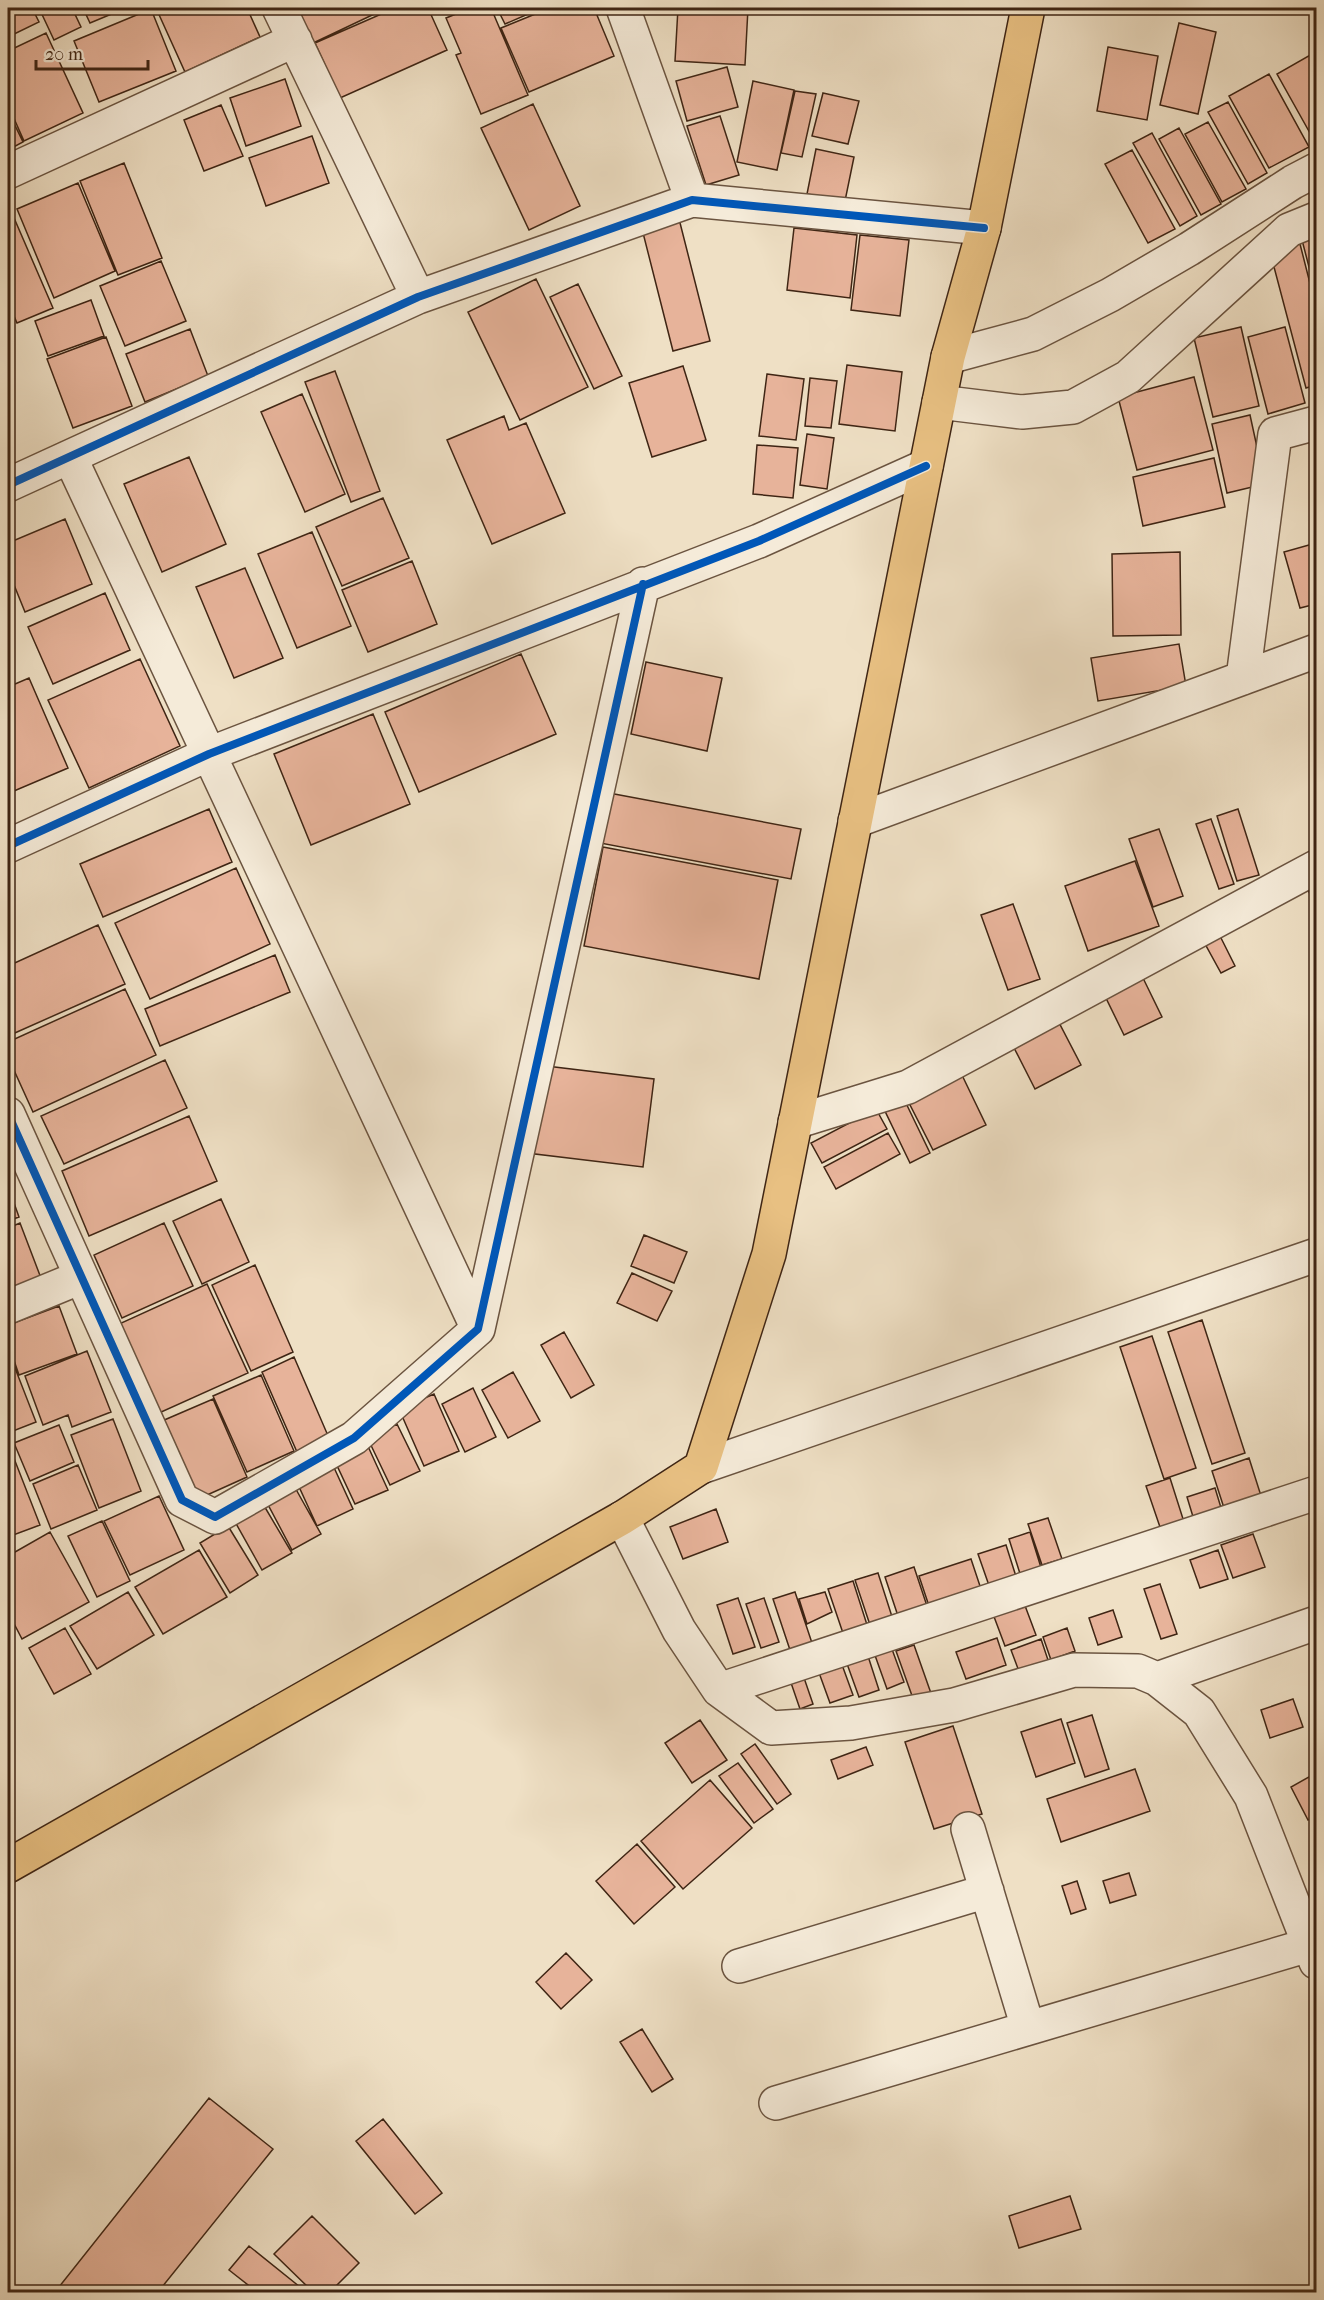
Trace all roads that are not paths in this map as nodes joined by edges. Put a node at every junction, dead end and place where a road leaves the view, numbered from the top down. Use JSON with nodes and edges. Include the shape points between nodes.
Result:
{"nodes":[{"id":1,"x":279,"y":8,"type":"edge"},
{"id":2,"x":623,"y":8,"type":"edge"},
{"id":3,"x":1028,"y":8,"type":"edge"},
{"id":4,"x":295,"y":40,"type":"junction"},
{"id":5,"x":1317,"y":170,"type":"edge"},
{"id":6,"x":8,"y":172,"type":"edge"},
{"id":7,"x":692,"y":200,"type":"junction"},
{"id":8,"x":1317,"y":219,"type":"edge"},
{"id":9,"x":984,"y":228,"type":"junction"},
{"id":10,"x":418,"y":297,"type":"junction"},
{"id":11,"x":948,"y":357,"type":"junction"},
{"id":12,"x":939,"y":402,"type":"junction"},
{"id":13,"x":1317,"y":423,"type":"edge"},
{"id":14,"x":70,"y":457,"type":"junction"},
{"id":15,"x":926,"y":466,"type":"junction"},
{"id":16,"x":8,"y":485,"type":"edge"},
{"id":17,"x":643,"y":584,"type":"junction"},
{"id":18,"x":1317,"y":651,"type":"edge"},
{"id":19,"x":1243,"y":678,"type":"junction"},
{"id":20,"x":209,"y":754,"type":"junction"},
{"id":21,"x":855,"y":821,"type":"junction"},
{"id":22,"x":8,"y":846,"type":"edge"},
{"id":23,"x":1317,"y":867,"type":"edge"},
{"id":24,"x":8,"y":1114,"type":"edge"},
{"id":25,"x":795,"y":1122,"type":"junction"},
{"id":26,"x":1317,"y":1256,"type":"edge"},
{"id":27,"x":81,"y":1277,"type":"junction"},
{"id":28,"x":8,"y":1308,"type":"edge"},
{"id":29,"x":478,"y":1329,"type":"junction"},
{"id":30,"x":701,"y":1467,"type":"junction"},
{"id":31,"x":1317,"y":1493,"type":"edge"},
{"id":32,"x":622,"y":1518,"type":"junction"},
{"id":33,"x":1317,"y":1623,"type":"edge"},
{"id":34,"x":1157,"y":1679,"type":"junction"},
{"id":35,"x":719,"y":1690,"type":"junction"},
{"id":36,"x":968,"y":1829,"type":"dead end"},
{"id":37,"x":8,"y":1866,"type":"edge"},
{"id":38,"x":987,"y":1891,"type":"junction"},
{"id":39,"x":1313,"y":1954,"type":"edge"},
{"id":40,"x":739,"y":1966,"type":"dead end"},
{"id":41,"x":1028,"y":2028,"type":"junction"},
{"id":42,"x":776,"y":2103,"type":"dead end"}],
"edges":[{"from":1,"to":4,"type":"street"},
{"from":2,"to":7,"type":"street"},
{"from":3,"to":9,"type":"main road"},
{"from":4,"to":6,"type":"street"},
{"from":4,"to":10,"type":"street"},
{"from":5,"to":11,"type":"street","via":[[1100,300],[1033,334]]},
{"from":7,"to":9,"type":"street"},
{"from":7,"to":10,"type":"street"},
{"from":8,"to":12,"type":"street","via":[[1289,230],[1128,377],[1073,407],[1022,412]]},
{"from":9,"to":11,"type":"main road"},
{"from":10,"to":14,"type":"street"},
{"from":11,"to":12,"type":"main road"},
{"from":12,"to":15,"type":"main road"},
{"from":13,"to":19,"type":"street","via":[[1275,434]]},
{"from":14,"to":16,"type":"street"},
{"from":14,"to":20,"type":"street"},
{"from":15,"to":17,"type":"street","via":[[759,541]]},
{"from":15,"to":21,"type":"main road"},
{"from":17,"to":20,"type":"street"},
{"from":17,"to":29,"type":"street"},
{"from":18,"to":19,"type":"street"},
{"from":19,"to":21,"type":"street"},
{"from":20,"to":22,"type":"street"},
{"from":20,"to":29,"type":"street"},
{"from":21,"to":25,"type":"main road"},
{"from":23,"to":25,"type":"street","via":[[908,1087]]},
{"from":24,"to":27,"type":"street"},
{"from":25,"to":30,"type":"main road","via":[[769,1254]]},
{"from":26,"to":30,"type":"street"},
{"from":27,"to":28,"type":"street"},
{"from":27,"to":29,"type":"street","via":[[182,1500],[215,1517],[354,1438]]},
{"from":30,"to":32,"type":"main road"},
{"from":31,"to":35,"type":"street"},
{"from":32,"to":35,"type":"street","via":[[679,1630]]},
{"from":32,"to":37,"type":"main road"},
{"from":33,"to":34,"type":"street"},
{"from":34,"to":35,"type":"street","via":[[1138,1671],[1074,1670],[954,1705],[851,1723],[771,1728]]},
{"from":34,"to":39,"type":"street","via":[[1199,1712],[1251,1796]]},
{"from":36,"to":38,"type":"street"},
{"from":38,"to":40,"type":"street"},
{"from":38,"to":41,"type":"street"},
{"from":39,"to":41,"type":"street"},
{"from":41,"to":42,"type":"street"}]}
